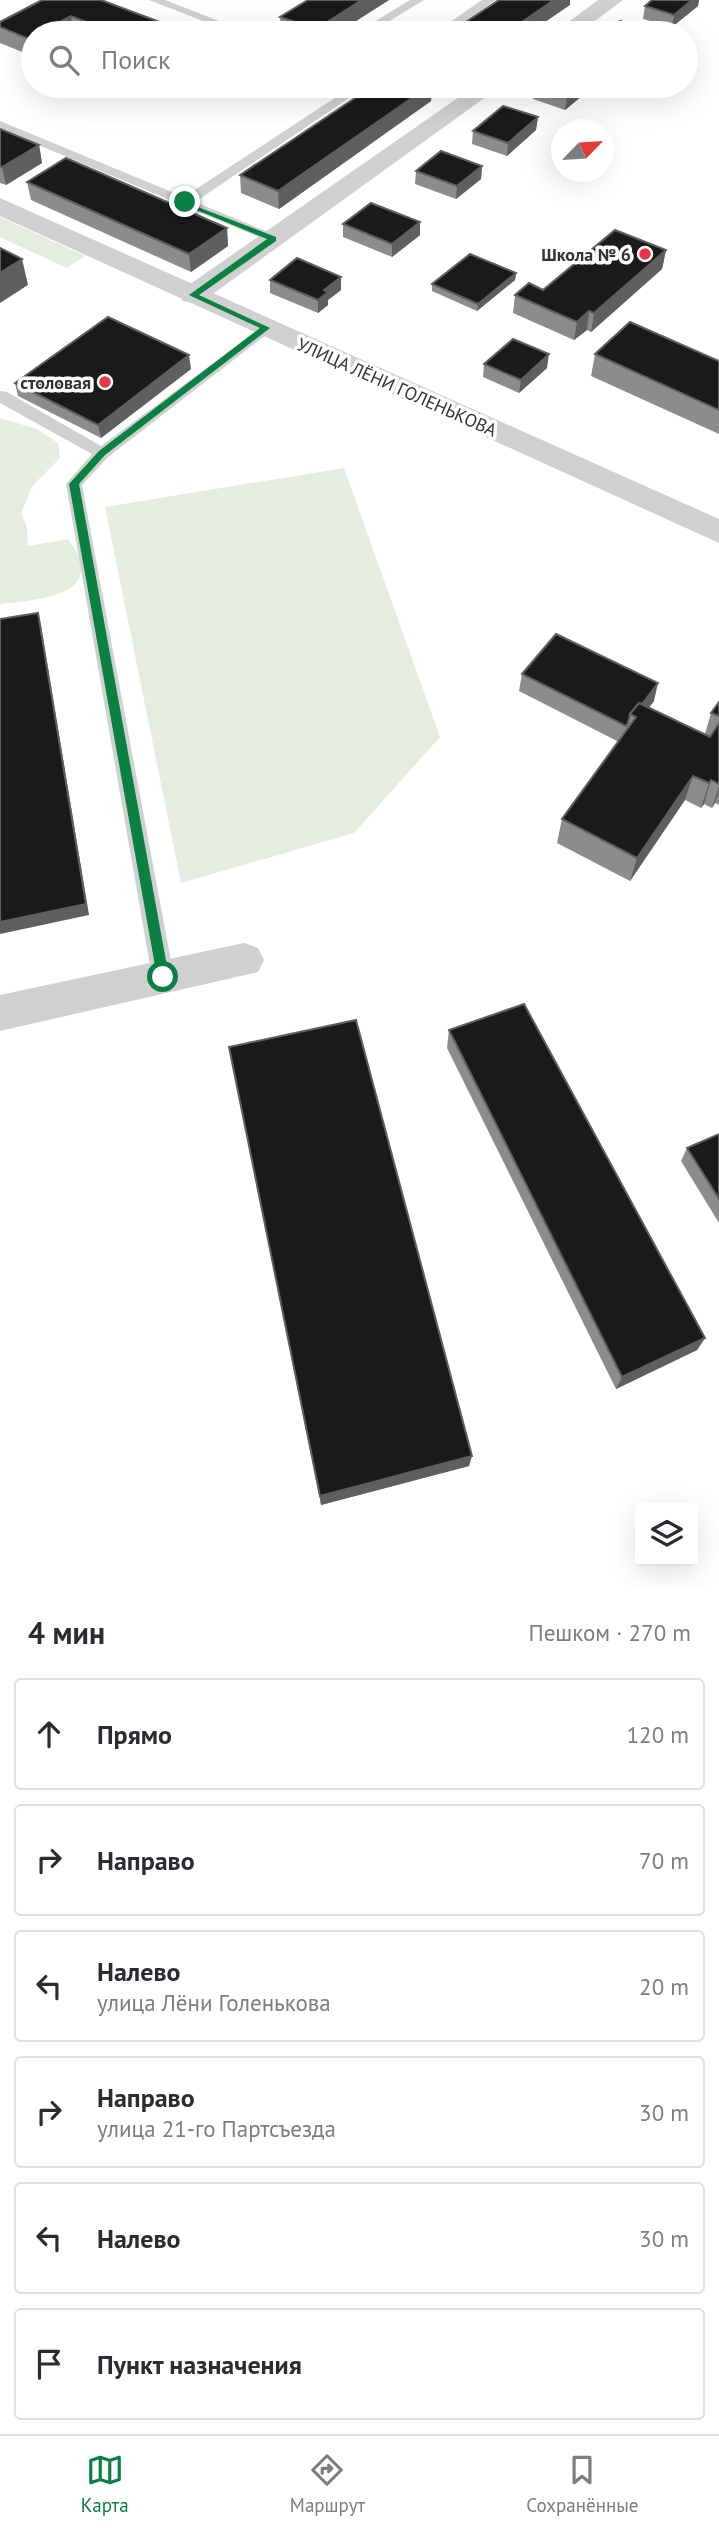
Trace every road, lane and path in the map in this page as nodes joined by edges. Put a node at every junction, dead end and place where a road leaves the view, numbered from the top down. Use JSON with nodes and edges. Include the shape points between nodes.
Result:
{"nodes":[{"id":1,"x":155,"y":0,"type":"edge"},
{"id":2,"x":418,"y":0,"type":"edge"},
{"id":3,"x":490,"y":0,"type":"edge"},
{"id":4,"x":605,"y":1,"type":"edge"},
{"id":5,"x":212,"y":21,"type":"edge"},
{"id":6,"x":382,"y":21,"type":"edge"},
{"id":7,"x":458,"y":21,"type":"edge"},
{"id":8,"x":580,"y":21,"type":"edge"},
{"id":9,"x":342,"y":98,"type":"edge"},
{"id":10,"x":473,"y":98,"type":"edge"},
{"id":11,"x":0,"y":125,"type":"edge"},
{"id":12,"x":185,"y":202,"type":"junction"},
{"id":13,"x":0,"y":206,"type":"edge"},
{"id":14,"x":273,"y":239,"type":"junction"},
{"id":15,"x":193,"y":295,"type":"junction"},
{"id":16,"x":266,"y":328,"type":"junction"},
{"id":17,"x":0,"y":398,"type":"edge"},
{"id":18,"x":102,"y":453,"type":"junction"},
{"id":19,"x":719,"y":532,"type":"edge"},
{"id":20,"x":244,"y":960,"type":"dead end"},
{"id":21,"x":163,"y":977,"type":"junction"},
{"id":22,"x":0,"y":1013,"type":"edge"}],
"edges":[{"from":1,"to":5,"type":"lane"},
{"from":2,"to":6,"type":"lane"},
{"from":3,"to":7,"type":"lane"},
{"from":4,"to":8,"type":"street"},
{"from":9,"to":12,"type":"lane"},
{"from":10,"to":14,"type":"street"},
{"from":11,"to":12,"type":"lane"},
{"from":12,"to":14,"type":"lane"},
{"from":13,"to":15,"type":"street","name":"УЛИЦА ЛЁНИ ГОЛЕНЬКОВА"},
{"from":14,"to":15,"type":"street"},
{"from":15,"to":16,"type":"street","name":"УЛИЦА ЛЁНИ ГОЛЕНЬКОВА"},
{"from":16,"to":18,"type":"lane"},
{"from":16,"to":19,"type":"street","name":"УЛИЦА ЛЁНИ ГОЛЕНЬКОВА"},
{"from":17,"to":18,"type":"lane","via":[[2,395]]},
{"from":18,"to":21,"type":"lane","via":[[74,484]]},
{"from":20,"to":21,"type":"street"},
{"from":21,"to":22,"type":"street"}]}
